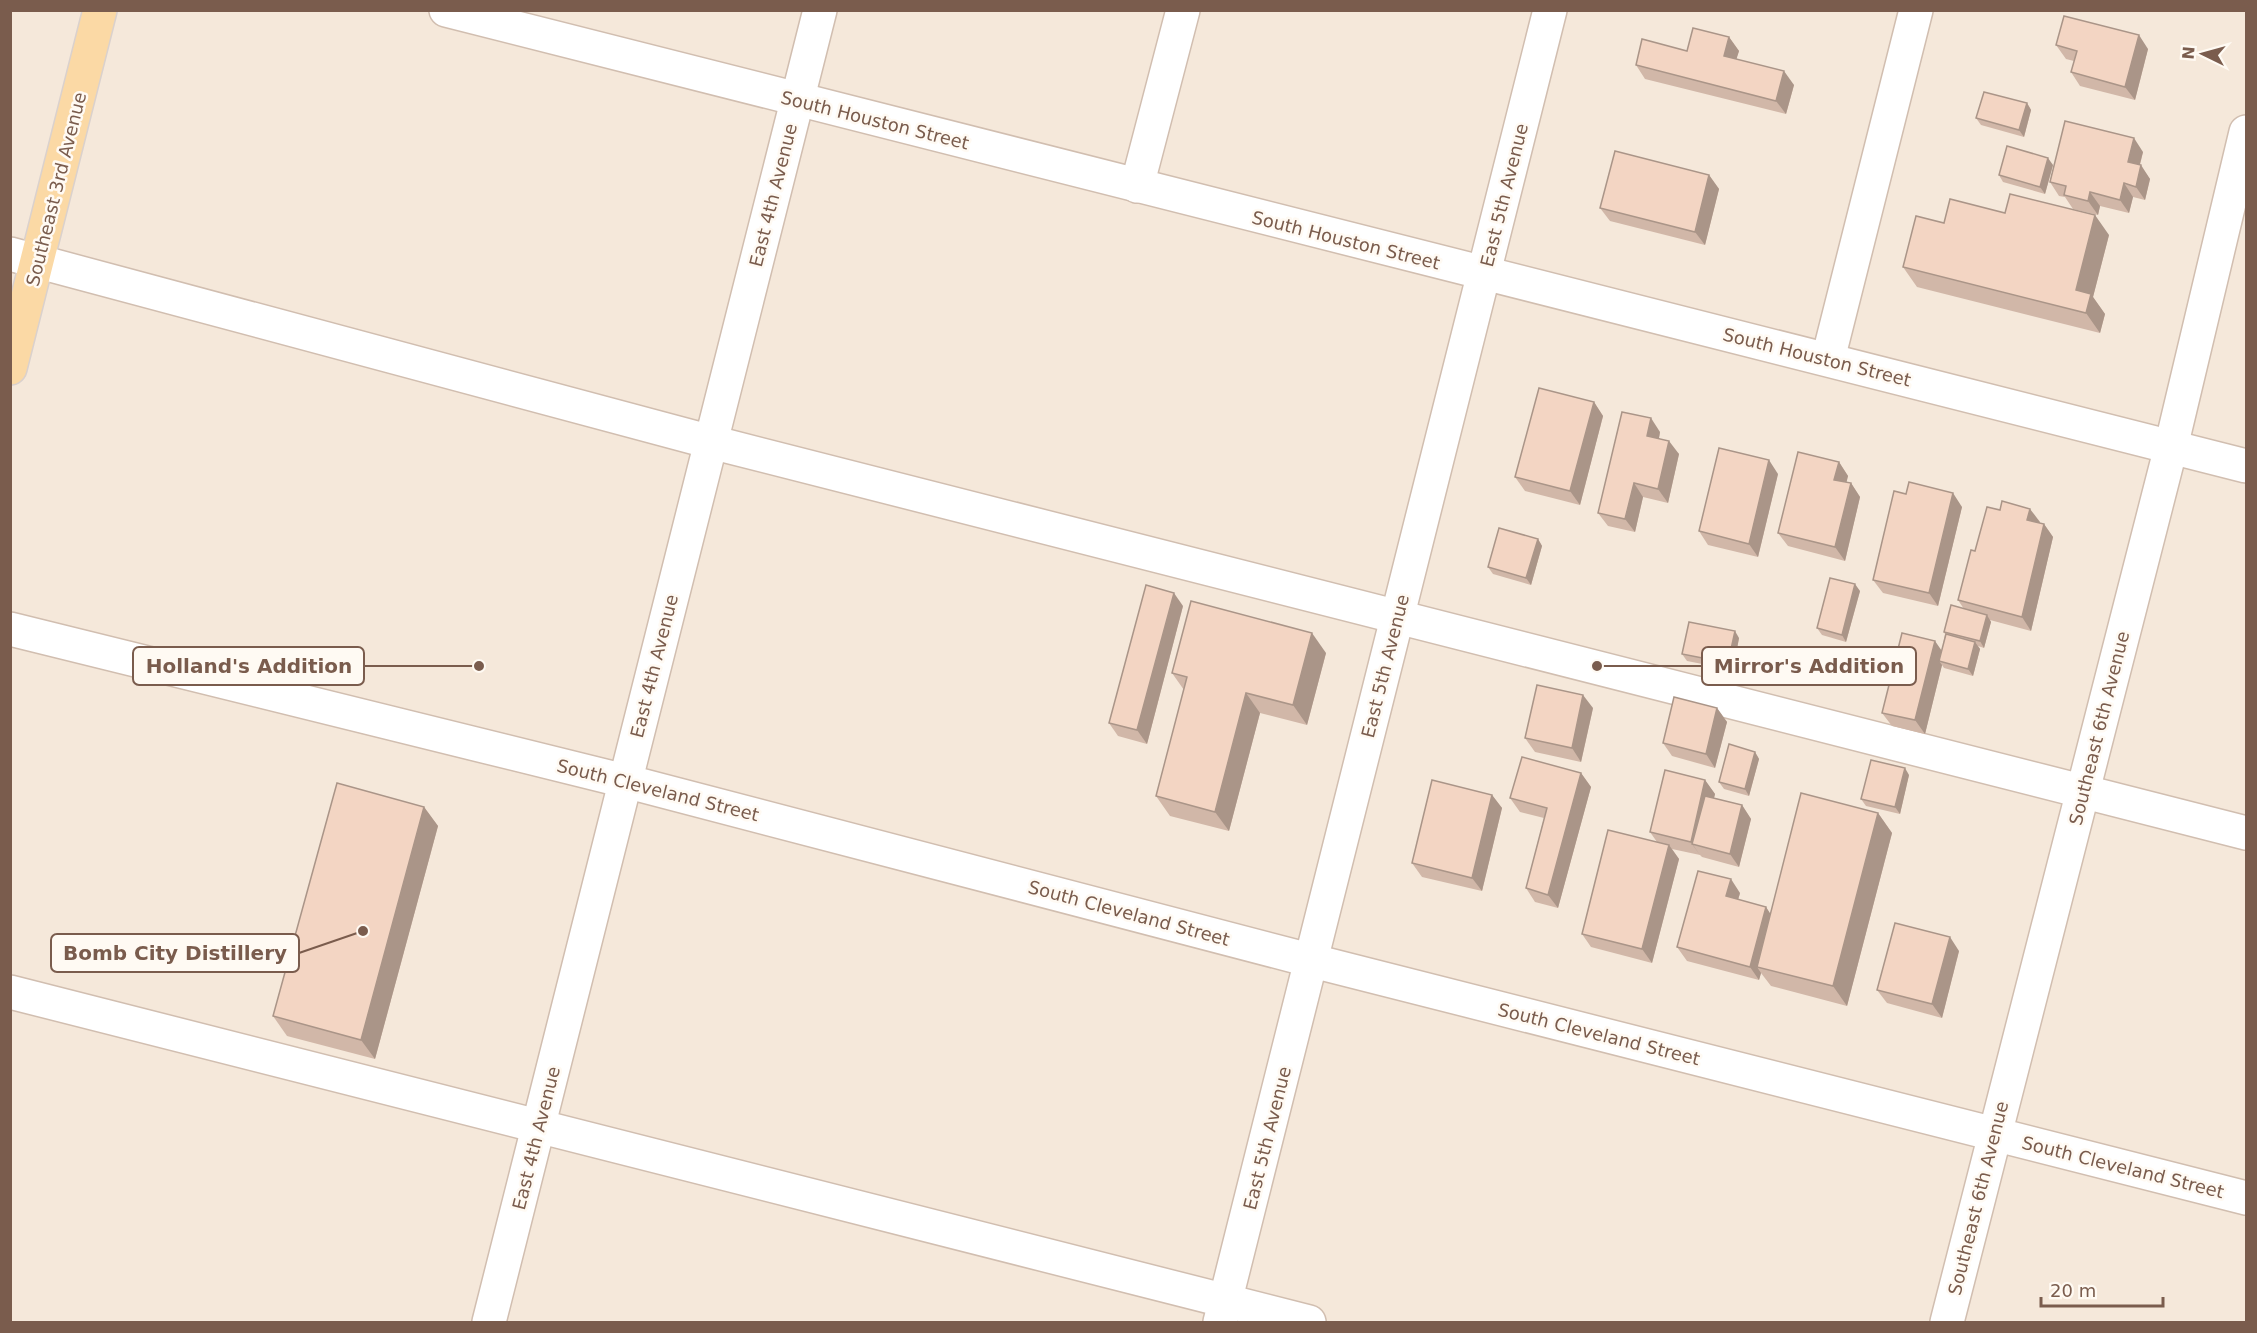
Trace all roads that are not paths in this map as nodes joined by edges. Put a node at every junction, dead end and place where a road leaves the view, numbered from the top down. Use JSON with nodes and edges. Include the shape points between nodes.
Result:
{"nodes":[{"id":1,"x":100,"y":10,"type":"edge"},
{"id":2,"x":446,"y":10,"type":"edge"},
{"id":3,"x":820,"y":10,"type":"edge"},
{"id":4,"x":1183,"y":10,"type":"edge"},
{"id":5,"x":1550,"y":10,"type":"edge"},
{"id":6,"x":1916,"y":10,"type":"edge"},
{"id":7,"x":796,"y":100,"type":"junction"},
{"id":8,"x":2247,"y":132,"type":"edge"},
{"id":9,"x":1137,"y":186,"type":"junction"},
{"id":10,"x":25,"y":258,"type":"edge"},
{"id":11,"x":1484,"y":275,"type":"junction"},
{"id":12,"x":1828,"y":359,"type":"junction"},
{"id":13,"x":10,"y":368,"type":"edge"},
{"id":14,"x":711,"y":442,"type":"junction"},
{"id":15,"x":2171,"y":447,"type":"junction"},
{"id":16,"x":2247,"y":466,"type":"edge"},
{"id":17,"x":1397,"y":616,"type":"junction"},
{"id":18,"x":10,"y":629,"type":"edge"},
{"id":19,"x":625,"y":781,"type":"junction"},
{"id":20,"x":2083,"y":791,"type":"junction"},
{"id":21,"x":2247,"y":833,"type":"edge"},
{"id":22,"x":1312,"y":961,"type":"junction"},
{"id":23,"x":10,"y":992,"type":"edge"},
{"id":24,"x":539,"y":1126,"type":"junction"},
{"id":25,"x":1994,"y":1135,"type":"junction"},
{"id":26,"x":2247,"y":1198,"type":"edge"},
{"id":27,"x":1223,"y":1312,"type":"edge"},
{"id":28,"x":489,"y":1323,"type":"edge"},
{"id":29,"x":1310,"y":1323,"type":"edge"},
{"id":30,"x":1947,"y":1323,"type":"edge"}],
"edges":[{"from":1,"to":10,"type":"main road","name":"Southeast 3rd Avenue"},
{"from":2,"to":7,"type":"street","name":"South Houston Street"},
{"from":3,"to":7,"type":"street","name":"East 4th Avenue"},
{"from":4,"to":9,"type":"street"},
{"from":5,"to":11,"type":"street","name":"East 5th Avenue"},
{"from":6,"to":12,"type":"street"},
{"from":7,"to":9,"type":"street","name":"South Houston Street"},
{"from":7,"to":14,"type":"street","name":"East 4th Avenue"},
{"from":8,"to":15,"type":"street","name":"Southeast 6th Avenue"},
{"from":9,"to":11,"type":"street","name":"South Houston Street"},
{"from":10,"to":13,"type":"main road","name":"Southeast 3rd Avenue"},
{"from":10,"to":14,"type":"street"},
{"from":11,"to":12,"type":"street","name":"South Houston Street"},
{"from":11,"to":17,"type":"street","name":"East 5th Avenue"},
{"from":12,"to":15,"type":"street","name":"South Houston Street"},
{"from":14,"to":17,"type":"street"},
{"from":14,"to":19,"type":"street","name":"East 4th Avenue"},
{"from":15,"to":16,"type":"street","name":"South Houston Street"},
{"from":15,"to":20,"type":"street","name":"Southeast 6th Avenue"},
{"from":17,"to":20,"type":"street"},
{"from":17,"to":22,"type":"street","name":"East 5th Avenue"},
{"from":18,"to":19,"type":"street","name":"South Cleveland Street"},
{"from":19,"to":22,"type":"street","name":"South Cleveland Street"},
{"from":19,"to":24,"type":"street","name":"East 4th Avenue"},
{"from":20,"to":21,"type":"street"},
{"from":20,"to":25,"type":"street","name":"Southeast 6th Avenue"},
{"from":22,"to":25,"type":"street","name":"South Cleveland Street"},
{"from":22,"to":27,"type":"street","name":"East 5th Avenue"},
{"from":23,"to":24,"type":"street"},
{"from":24,"to":27,"type":"street"},
{"from":24,"to":28,"type":"street","name":"East 4th Avenue"},
{"from":25,"to":26,"type":"street","name":"South Cleveland Street"},
{"from":25,"to":30,"type":"street","name":"Southeast 6th Avenue"},
{"from":27,"to":29,"type":"street"}]}
